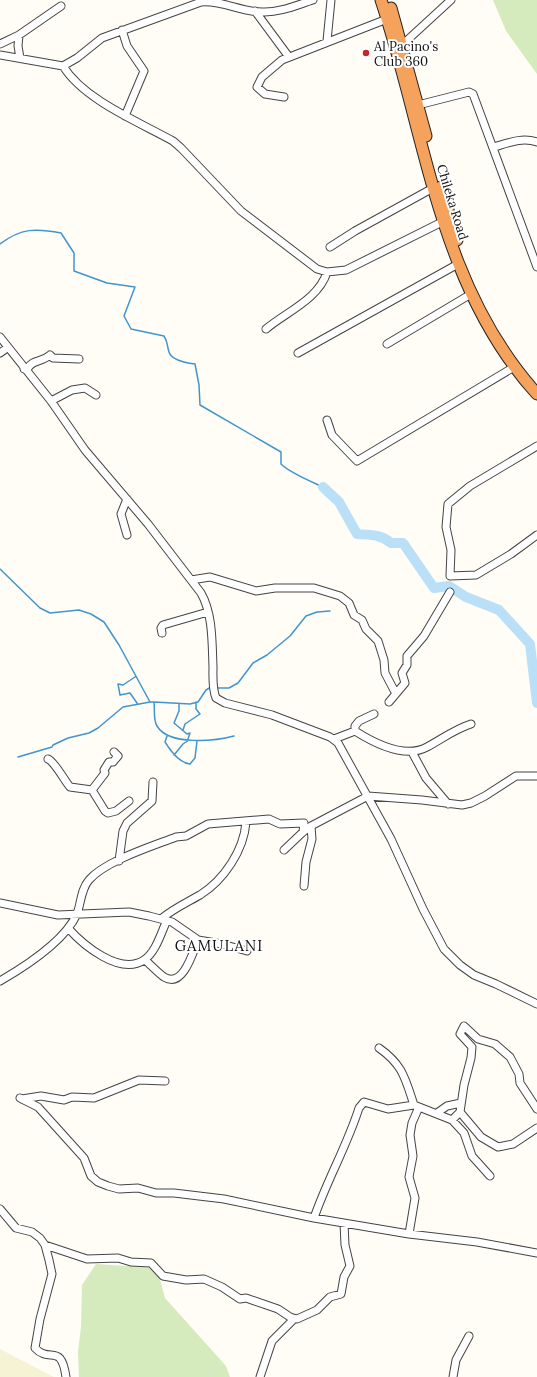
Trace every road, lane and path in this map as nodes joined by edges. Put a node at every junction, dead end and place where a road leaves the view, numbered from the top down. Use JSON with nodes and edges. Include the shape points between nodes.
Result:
{"nodes":[{"id":1,"x":313,"y":0,"type":"edge"},
{"id":2,"x":331,"y":0,"type":"edge"},
{"id":3,"x":381,"y":0,"type":"edge"},
{"id":4,"x":388,"y":0,"type":"edge"},
{"id":5,"x":451,"y":0,"type":"edge"},
{"id":6,"x":61,"y":6,"type":"dead end"},
{"id":7,"x":255,"y":11,"type":"junction"},
{"id":8,"x":387,"y":19,"type":"junction"},
{"id":9,"x":122,"y":30,"type":"junction"},
{"id":10,"x":19,"y":35,"type":"junction"},
{"id":11,"x":328,"y":41,"type":"junction"},
{"id":12,"x":0,"y":44,"type":"edge"},
{"id":13,"x":402,"y":45,"type":"junction"},
{"id":14,"x":0,"y":55,"type":"edge"},
{"id":15,"x":289,"y":56,"type":"junction"},
{"id":16,"x":20,"y":58,"type":"junction"},
{"id":17,"x":63,"y":66,"type":"junction"},
{"id":18,"x":284,"y":97,"type":"dead end"},
{"id":19,"x":418,"y":105,"type":"junction"},
{"id":20,"x":125,"y":116,"type":"junction"},
{"id":21,"x":537,"y":142,"type":"edge"},
{"id":22,"x":494,"y":147,"type":"junction"},
{"id":23,"x":433,"y":188,"type":"junction"},
{"id":24,"x":442,"y":222,"type":"junction"},
{"id":25,"x":330,"y":247,"type":"dead end"},
{"id":26,"x":458,"y":264,"type":"junction"},
{"id":27,"x":537,"y":267,"type":"edge"},
{"id":28,"x":327,"y":272,"type":"junction"},
{"id":29,"x":471,"y":294,"type":"junction"},
{"id":30,"x":266,"y":329,"type":"dead end"},
{"id":31,"x":0,"y":337,"type":"edge"},
{"id":32,"x":387,"y":344,"type":"dead end"},
{"id":33,"x":8,"y":348,"type":"junction"},
{"id":34,"x":0,"y":353,"type":"edge"},
{"id":35,"x":298,"y":353,"type":"dead end"},
{"id":36,"x":79,"y":359,"type":"dead end"},
{"id":37,"x":514,"y":367,"type":"junction"},
{"id":38,"x":24,"y":369,"type":"junction"},
{"id":39,"x":537,"y":384,"type":"edge"},
{"id":40,"x":537,"y":394,"type":"edge"},
{"id":41,"x":96,"y":395,"type":"dead end"},
{"id":42,"x":51,"y":401,"type":"junction"},
{"id":43,"x":328,"y":420,"type":"dead end"},
{"id":44,"x":537,"y":446,"type":"edge"},
{"id":45,"x":127,"y":499,"type":"junction"},
{"id":46,"x":127,"y":535,"type":"dead end"},
{"id":47,"x":537,"y":536,"type":"edge"},
{"id":48,"x":191,"y":580,"type":"junction"},
{"id":49,"x":450,"y":592,"type":"dead end"},
{"id":50,"x":208,"y":612,"type":"junction"},
{"id":51,"x":162,"y":633,"type":"dead end"},
{"id":52,"x":395,"y":692,"type":"junction"},
{"id":53,"x":389,"y":702,"type":"dead end"},
{"id":54,"x":374,"y":714,"type":"dead end"},
{"id":55,"x":471,"y":724,"type":"dead end"},
{"id":56,"x":355,"y":731,"type":"junction"},
{"id":57,"x":334,"y":739,"type":"junction"},
{"id":58,"x":114,"y":752,"type":"dead end"},
{"id":59,"x":412,"y":752,"type":"junction"},
{"id":60,"x":48,"y":759,"type":"dead end"},
{"id":61,"x":537,"y":776,"type":"edge"},
{"id":62,"x":153,"y":782,"type":"dead end"},
{"id":63,"x":92,"y":790,"type":"junction"},
{"id":64,"x":368,"y":796,"type":"junction"},
{"id":65,"x":129,"y":801,"type":"dead end"},
{"id":66,"x":448,"y":804,"type":"junction"},
{"id":67,"x":246,"y":822,"type":"junction"},
{"id":68,"x":311,"y":826,"type":"junction"},
{"id":69,"x":303,"y":832,"type":"junction"},
{"id":70,"x":284,"y":850,"type":"dead end"},
{"id":71,"x":119,"y":861,"type":"junction"},
{"id":72,"x":304,"y":886,"type":"dead end"},
{"id":73,"x":0,"y":903,"type":"edge"},
{"id":74,"x":76,"y":914,"type":"junction"},
{"id":75,"x":164,"y":919,"type":"junction"},
{"id":76,"x":68,"y":928,"type":"junction"},
{"id":77,"x":198,"y":940,"type":"junction"},
{"id":78,"x":248,"y":951,"type":"dead end"},
{"id":79,"x":145,"y":960,"type":"junction"},
{"id":80,"x":0,"y":981,"type":"edge"},
{"id":81,"x":537,"y":1004,"type":"edge"},
{"id":82,"x":379,"y":1048,"type":"dead end"},
{"id":83,"x":165,"y":1081,"type":"dead end"},
{"id":84,"x":461,"y":1103,"type":"junction"},
{"id":85,"x":417,"y":1106,"type":"junction"},
{"id":86,"x":537,"y":1109,"type":"edge"},
{"id":87,"x":460,"y":1112,"type":"junction"},
{"id":88,"x":437,"y":1113,"type":"junction"},
{"id":89,"x":452,"y":1120,"type":"junction"},
{"id":90,"x":537,"y":1128,"type":"edge"},
{"id":91,"x":490,"y":1176,"type":"dead end"},
{"id":92,"x":0,"y":1209,"type":"edge"},
{"id":93,"x":314,"y":1218,"type":"junction"},
{"id":94,"x":344,"y":1223,"type":"junction"},
{"id":95,"x":409,"y":1234,"type":"junction"},
{"id":96,"x":45,"y":1245,"type":"junction"},
{"id":97,"x":537,"y":1253,"type":"edge"},
{"id":98,"x":294,"y":1319,"type":"junction"},
{"id":99,"x":469,"y":1336,"type":"dead end"},
{"id":100,"x":66,"y":1377,"type":"edge"},
{"id":101,"x":260,"y":1377,"type":"edge"},
{"id":102,"x":453,"y":1377,"type":"edge"}],
"edges":[{"from":1,"to":7,"type":"street","via":[[273,11]]},
{"from":2,"to":11,"type":"street"},
{"from":3,"to":8,"type":"highway","name":"Chileka Road"},
{"from":4,"to":13,"type":"highway","name":"Chileka Road"},
{"from":5,"to":13,"type":"street"},
{"from":6,"to":10,"type":"street"},
{"from":7,"to":9,"type":"street","via":[[210,0]]},
{"from":7,"to":15,"type":"street"},
{"from":8,"to":11,"type":"street"},
{"from":8,"to":23,"type":"highway","name":"Chileka Road"},
{"from":9,"to":17,"type":"street","via":[[102,38]]},
{"from":9,"to":20,"type":"street","via":[[127,46],[144,71]]},
{"from":10,"to":12,"type":"street"},
{"from":10,"to":16,"type":"street"},
{"from":11,"to":15,"type":"street"},
{"from":13,"to":19,"type":"highway","name":"Chileka Road"},
{"from":14,"to":16,"type":"street"},
{"from":15,"to":18,"type":"street","via":[[262,77],[257,87],[265,94]]},
{"from":16,"to":17,"type":"street"},
{"from":17,"to":20,"type":"street","via":[[77,83]]},
{"from":19,"to":22,"type":"street","via":[[471,92]]},
{"from":19,"to":39,"type":"highway","name":"Chileka Road","via":[[450,219],[476,290],[493,324],[518,363]]},
{"from":20,"to":28,"type":"street","via":[[173,141],[241,211],[309,263]]},
{"from":21,"to":22,"type":"street","via":[[522,140]]},
{"from":22,"to":27,"type":"street"},
{"from":23,"to":24,"type":"highway","name":"Chileka Road"},
{"from":23,"to":25,"type":"street"},
{"from":24,"to":26,"type":"highway","name":"Chileka Road"},
{"from":24,"to":28,"type":"street","via":[[346,270]]},
{"from":26,"to":29,"type":"highway","name":"Chileka Road"},
{"from":26,"to":35,"type":"street"},
{"from":28,"to":30,"type":"street","via":[[324,281],[310,297]]},
{"from":29,"to":32,"type":"street"},
{"from":29,"to":37,"type":"highway","name":"Chileka Road","via":[[492,335]]},
{"from":31,"to":33,"type":"street"},
{"from":33,"to":34,"type":"street"},
{"from":33,"to":38,"type":"street"},
{"from":36,"to":38,"type":"street","via":[[53,358],[50,355]]},
{"from":37,"to":40,"type":"highway","name":"Chileka Road"},
{"from":37,"to":43,"type":"street","via":[[357,461],[332,435]]},
{"from":38,"to":42,"type":"street"},
{"from":41,"to":42,"type":"street","via":[[85,388],[72,390]]},
{"from":42,"to":45,"type":"street","via":[[85,450]]},
{"from":44,"to":47,"type":"street","via":[[470,486],[448,504],[446,527],[451,550],[450,576],[476,575]]},
{"from":45,"to":46,"type":"street","via":[[121,514]]},
{"from":45,"to":48,"type":"street"},
{"from":48,"to":50,"type":"street","via":[[204,599]]},
{"from":48,"to":52,"type":"street","via":[[210,577],[256,591],[275,588],[314,588],[340,596],[349,603],[354,615],[362,620],[366,629],[378,641],[384,660],[384,672]]},
{"from":49,"to":52,"type":"street","via":[[425,634],[407,656],[402,673],[405,683]]},
{"from":50,"to":51,"type":"street","via":[[163,625]]},
{"from":50,"to":57,"type":"street","via":[[216,698],[225,703],[272,715]]},
{"from":52,"to":53,"type":"street"},
{"from":54,"to":56,"type":"street","via":[[359,721]]},
{"from":55,"to":59,"type":"street"},
{"from":56,"to":57,"type":"street"},
{"from":56,"to":59,"type":"street","via":[[373,743]]},
{"from":57,"to":64,"type":"street","via":[[342,747]]},
{"from":58,"to":63,"type":"street","via":[[118,756],[114,762],[109,762],[105,773]]},
{"from":59,"to":66,"type":"street","via":[[426,778]]},
{"from":60,"to":63,"type":"street","via":[[70,788]]},
{"from":61,"to":66,"type":"street","via":[[516,776],[471,803],[462,806]]},
{"from":62,"to":71,"type":"street","via":[[152,801],[127,823],[123,831]]},
{"from":63,"to":65,"type":"street","via":[[108,813],[116,811]]},
{"from":64,"to":66,"type":"street"},
{"from":64,"to":68,"type":"street"},
{"from":64,"to":81,"type":"street","via":[[444,949],[474,975]]},
{"from":67,"to":69,"type":"street","via":[[269,819],[280,824],[299,822],[304,823]]},
{"from":67,"to":71,"type":"street","via":[[208,824],[186,836],[162,842]]},
{"from":67,"to":75,"type":"street","via":[[244,839],[221,877],[200,894],[171,910]]},
{"from":68,"to":69,"type":"street"},
{"from":68,"to":72,"type":"street","via":[[312,839],[306,862]]},
{"from":69,"to":70,"type":"street"},
{"from":71,"to":74,"type":"street","via":[[89,880]]},
{"from":73,"to":74,"type":"street","via":[[58,915]]},
{"from":74,"to":75,"type":"street","via":[[129,912]]},
{"from":74,"to":76,"type":"street"},
{"from":75,"to":77,"type":"street"},
{"from":75,"to":79,"type":"street","via":[[155,948]]},
{"from":76,"to":79,"type":"street","via":[[89,947],[113,961],[127,965]]},
{"from":76,"to":80,"type":"street","via":[[34,961]]},
{"from":77,"to":78,"type":"street"},
{"from":77,"to":79,"type":"street","via":[[184,971],[179,976],[169,979]]},
{"from":82,"to":85,"type":"street","via":[[397,1064]]},
{"from":83,"to":93,"type":"street","via":[[139,1080],[94,1098],[64,1100],[41,1096],[21,1099],[38,1106],[80,1152],[91,1176],[98,1182],[119,1189],[138,1188],[156,1193],[224,1199]]},
{"from":84,"to":86,"type":"street","via":[[472,1047],[460,1034],[464,1026],[478,1039],[495,1044],[510,1057],[519,1074],[520,1083]]},
{"from":84,"to":87,"type":"street"},
{"from":84,"to":88,"type":"street","via":[[447,1106]]},
{"from":85,"to":88,"type":"street"},
{"from":85,"to":93,"type":"street","via":[[388,1109],[364,1102],[360,1105]]},
{"from":85,"to":95,"type":"street","via":[[410,1135],[413,1156],[409,1177],[415,1198]]},
{"from":87,"to":89,"type":"street"},
{"from":87,"to":90,"type":"street","via":[[482,1137],[498,1147],[513,1144]]},
{"from":88,"to":89,"type":"street"},
{"from":89,"to":91,"type":"street","via":[[464,1133],[472,1156]]},
{"from":92,"to":96,"type":"street","via":[[16,1228],[32,1232]]},
{"from":93,"to":94,"type":"street"},
{"from":94,"to":95,"type":"street"},
{"from":94,"to":98,"type":"street","via":[[345,1245],[350,1266],[344,1277],[341,1294],[330,1297],[316,1310]]},
{"from":95,"to":97,"type":"street","via":[[477,1242]]},
{"from":96,"to":98,"type":"street","via":[[87,1259],[118,1258],[131,1262],[151,1263],[164,1276],[186,1280],[204,1279],[240,1299],[246,1298],[278,1309]]},
{"from":96,"to":100,"type":"street","via":[[52,1274],[35,1348],[61,1358]]},
{"from":98,"to":101,"type":"street","via":[[272,1341]]},
{"from":99,"to":102,"type":"street","via":[[456,1360]]}]}
